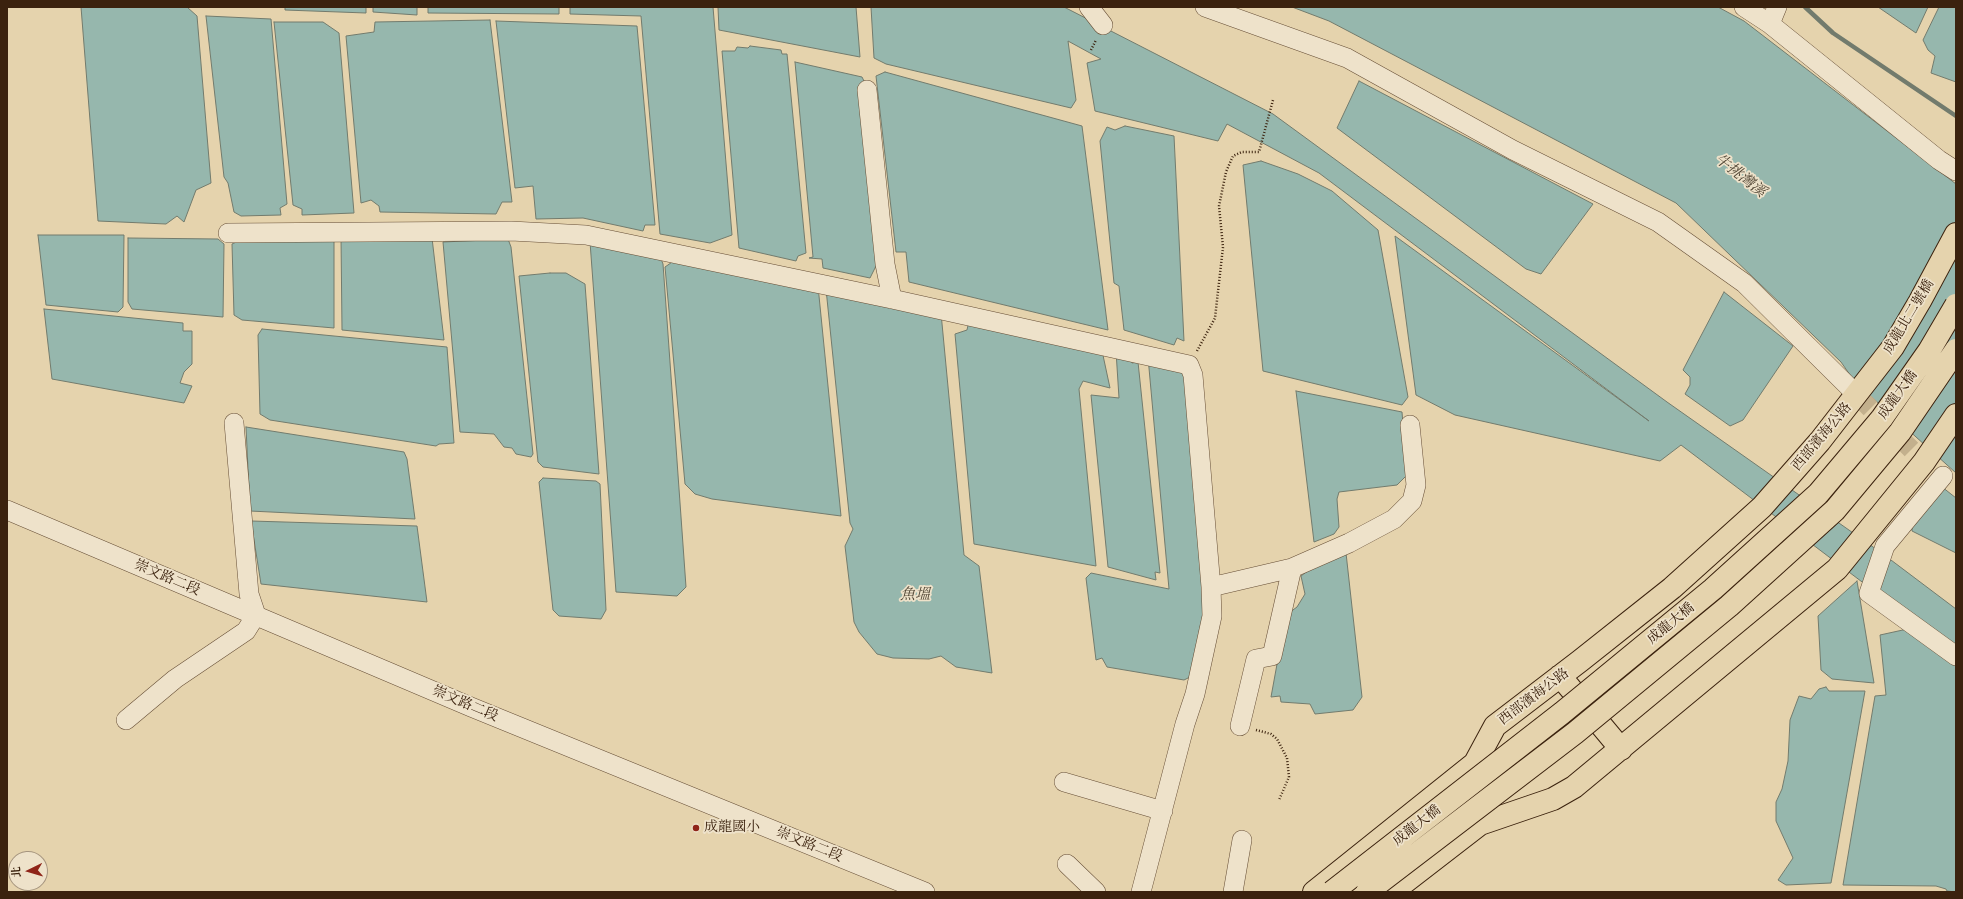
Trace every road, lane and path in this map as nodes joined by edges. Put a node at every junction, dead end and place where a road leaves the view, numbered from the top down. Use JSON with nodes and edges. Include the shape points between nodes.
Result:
{"nodes":[{"id":1,"x":1089,"y":7,"type":"edge"},
{"id":2,"x":1205,"y":7,"type":"edge"},
{"id":3,"x":1744,"y":7,"type":"edge"},
{"id":4,"x":1776,"y":12,"type":"edge"},
{"id":5,"x":1103,"y":25,"type":"dead end"},
{"id":6,"x":867,"y":90,"type":"dead end"},
{"id":7,"x":1273,"y":100,"type":"dead end"},
{"id":8,"x":1956,"y":171,"type":"edge"},
{"id":9,"x":228,"y":233,"type":"dead end"},
{"id":10,"x":1956,"y":234,"type":"edge"},
{"id":11,"x":892,"y":299,"type":"junction"},
{"id":12,"x":1956,"y":305,"type":"edge"},
{"id":13,"x":1956,"y":350,"type":"edge"},
{"id":14,"x":1189,"y":365,"type":"junction"},
{"id":15,"x":1857,"y":395,"type":"junction"},
{"id":16,"x":1956,"y":415,"type":"edge"},
{"id":17,"x":234,"y":423,"type":"dead end"},
{"id":18,"x":1410,"y":425,"type":"dead end"},
{"id":19,"x":1924,"y":462,"type":"junction"},
{"id":20,"x":1950,"y":480,"type":"edge"},
{"id":21,"x":7,"y":510,"type":"edge"},
{"id":22,"x":1292,"y":568,"type":"junction"},
{"id":23,"x":1211,"y":587,"type":"junction"},
{"id":24,"x":256,"y":615,"type":"junction"},
{"id":25,"x":1956,"y":656,"type":"edge"},
{"id":26,"x":1560,"y":676,"type":"junction"},
{"id":27,"x":126,"y":720,"type":"dead end"},
{"id":28,"x":1240,"y":726,"type":"joint"},
{"id":29,"x":1621,"y":749,"type":"junction"},
{"id":30,"x":1064,"y":782,"type":"dead end"},
{"id":31,"x":1279,"y":800,"type":"dead end"},
{"id":32,"x":1163,"y":811,"type":"junction"},
{"id":33,"x":1242,"y":840,"type":"dead end"},
{"id":34,"x":1067,"y":864,"type":"dead end"},
{"id":35,"x":925,"y":892,"type":"edge"},
{"id":36,"x":1096,"y":892,"type":"edge"},
{"id":37,"x":1141,"y":892,"type":"edge"},
{"id":38,"x":1233,"y":892,"type":"edge"},
{"id":39,"x":1314,"y":892,"type":"edge"},
{"id":40,"x":1332,"y":892,"type":"edge"},
{"id":41,"x":1367,"y":892,"type":"edge"},
{"id":42,"x":1392,"y":892,"type":"edge"}],
"edges":[{"from":1,"to":5,"type":"street"},
{"from":2,"to":15,"type":"street","via":[[1347,58],[1513,150],[1658,222],[1744,283]]},
{"from":3,"to":4,"type":"street"},
{"from":4,"to":8,"type":"street","via":[[1939,160]]},
{"from":6,"to":11,"type":"street","via":[[885,264]]},
{"from":7,"to":14,"type":"path","via":[[1259,152],[1242,152],[1233,156],[1226,172],[1219,206],[1223,248],[1215,318]]},
{"from":9,"to":11,"type":"street","via":[[511,231],[586,235]]},
{"from":10,"to":15,"type":"main road","name":"成龍北二號橋","via":[[1893,347]]},
{"from":11,"to":14,"type":"street"},
{"from":12,"to":40,"type":"main road","name":"成龍大橋","bridge":true,"via":[[1929,351],[1882,418],[1818,494],[1713,590],[1562,713]]},
{"from":13,"to":41,"type":"main road","name":"成龍大橋","bridge":true,"via":[[1900,432],[1834,510],[1729,606],[1575,733]]},
{"from":14,"to":23,"type":"street","via":[[1193,375]]},
{"from":15,"to":26,"type":"main road","name":"西部濱海公路","via":[[1762,507],[1672,588]]},
{"from":16,"to":19,"type":"main road"},
{"from":17,"to":24,"type":"street","via":[[249,594]]},
{"from":18,"to":22,"type":"street","via":[[1416,485],[1412,501],[1394,518],[1349,543]]},
{"from":19,"to":20,"type":"street"},
{"from":19,"to":29,"type":"main road","via":[[1837,569]]},
{"from":20,"to":25,"type":"street","via":[[1886,546],[1868,593]]},
{"from":21,"to":24,"type":"street","name":"崇文路二段"},
{"from":22,"to":23,"type":"street"},
{"from":22,"to":28,"type":"street","via":[[1272,656],[1256,658]]},
{"from":23,"to":32,"type":"street","via":[[1212,616],[1195,694]]},
{"from":24,"to":27,"type":"street","via":[[246,632],[175,679]]},
{"from":24,"to":35,"type":"street","name":"崇文路二段","via":[[471,707]]},
{"from":26,"to":29,"type":"main road"},
{"from":26,"to":39,"type":"main road","name":"西部濱海公路","via":[[1495,726],[1475,763]]},
{"from":28,"to":31,"type":"path","via":[[1271,734],[1278,739],[1287,758],[1290,777]]},
{"from":29,"to":42,"type":"main road","via":[[1574,787],[1553,800],[1480,824]]},
{"from":30,"to":32,"type":"street"},
{"from":32,"to":37,"type":"street"},
{"from":33,"to":38,"type":"street"},
{"from":34,"to":36,"type":"street"}]}
